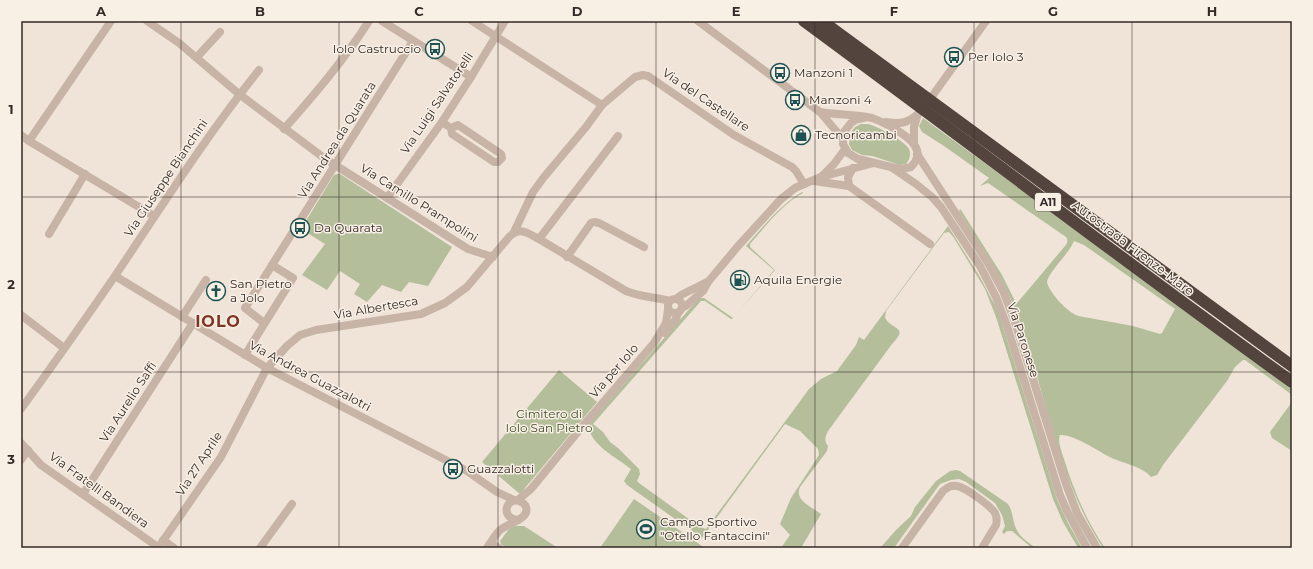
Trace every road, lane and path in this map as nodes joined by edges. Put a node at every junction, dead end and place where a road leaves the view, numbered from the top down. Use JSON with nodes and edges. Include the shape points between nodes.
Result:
{"nodes":[{"id":1,"x":110,"y":21,"type":"edge"},
{"id":2,"x":147,"y":21,"type":"edge"},
{"id":3,"x":369,"y":21,"type":"edge"},
{"id":4,"x":382,"y":21,"type":"edge"},
{"id":5,"x":472,"y":21,"type":"edge"},
{"id":6,"x":505,"y":21,"type":"edge"},
{"id":7,"x":698,"y":21,"type":"edge"},
{"id":8,"x":804,"y":21,"type":"edge"},
{"id":9,"x":822,"y":21,"type":"edge"},
{"id":10,"x":986,"y":21,"type":"edge"},
{"id":11,"x":220,"y":32,"type":"dead end"},
{"id":12,"x":496,"y":35,"type":"junction"},
{"id":13,"x":414,"y":41,"type":"junction"},
{"id":14,"x":197,"y":57,"type":"junction"},
{"id":15,"x":258,"y":70,"type":"dead end"},
{"id":16,"x":471,"y":77,"type":"junction"},
{"id":17,"x":239,"y":94,"type":"junction"},
{"id":18,"x":933,"y":95,"type":"dead end"},
{"id":19,"x":602,"y":105,"type":"junction"},
{"id":20,"x":820,"y":112,"type":"junction"},
{"id":21,"x":867,"y":117,"type":"junction"},
{"id":22,"x":442,"y":122,"type":"junction"},
{"id":23,"x":882,"y":122,"type":"junction"},
{"id":24,"x":284,"y":128,"type":"junction"},
{"id":25,"x":451,"y":128,"type":"junction"},
{"id":26,"x":21,"y":135,"type":"edge"},
{"id":27,"x":618,"y":136,"type":"dead end"},
{"id":28,"x":478,"y":139,"type":"junction"},
{"id":29,"x":843,"y":139,"type":"junction"},
{"id":30,"x":29,"y":141,"type":"junction"},
{"id":31,"x":914,"y":143,"type":"junction"},
{"id":32,"x":472,"y":148,"type":"junction"},
{"id":33,"x":845,"y":149,"type":"junction"},
{"id":34,"x":917,"y":154,"type":"junction"},
{"id":35,"x":874,"y":163,"type":"junction"},
{"id":36,"x":335,"y":165,"type":"junction"},
{"id":37,"x":891,"y":167,"type":"junction"},
{"id":38,"x":853,"y":168,"type":"junction"},
{"id":39,"x":85,"y":174,"type":"junction"},
{"id":40,"x":821,"y":177,"type":"junction"},
{"id":41,"x":806,"y":183,"type":"junction"},
{"id":42,"x":849,"y":186,"type":"junction"},
{"id":43,"x":388,"y":198,"type":"junction"},
{"id":44,"x":154,"y":216,"type":"junction"},
{"id":45,"x":514,"y":232,"type":"junction"},
{"id":46,"x":48,"y":234,"type":"dead end"},
{"id":47,"x":539,"y":239,"type":"junction"},
{"id":48,"x":930,"y":244,"type":"dead end"},
{"id":49,"x":644,"y":247,"type":"dead end"},
{"id":50,"x":493,"y":257,"type":"junction"},
{"id":51,"x":567,"y":257,"type":"junction"},
{"id":52,"x":272,"y":265,"type":"junction"},
{"id":53,"x":114,"y":276,"type":"junction"},
{"id":54,"x":206,"y":280,"type":"dead end"},
{"id":55,"x":708,"y":282,"type":"junction"},
{"id":56,"x":673,"y":300,"type":"junction"},
{"id":57,"x":668,"y":309,"type":"junction"},
{"id":58,"x":680,"y":310,"type":"junction"},
{"id":59,"x":21,"y":314,"type":"edge"},
{"id":60,"x":182,"y":317,"type":"junction"},
{"id":61,"x":193,"y":323,"type":"junction"},
{"id":62,"x":264,"y":323,"type":"junction"},
{"id":63,"x":654,"y":343,"type":"junction"},
{"id":64,"x":64,"y":348,"type":"junction"},
{"id":65,"x":245,"y":355,"type":"junction"},
{"id":66,"x":1292,"y":366,"type":"edge"},
{"id":67,"x":267,"y":368,"type":"junction"},
{"id":68,"x":1292,"y":382,"type":"edge"},
{"id":69,"x":21,"y":409,"type":"edge"},
{"id":70,"x":21,"y":443,"type":"edge"},
{"id":71,"x":28,"y":450,"type":"junction"},
{"id":72,"x":21,"y":460,"type":"edge"},
{"id":73,"x":531,"y":489,"type":"junction"},
{"id":74,"x":498,"y":492,"type":"junction"},
{"id":75,"x":83,"y":494,"type":"junction"},
{"id":76,"x":516,"y":500,"type":"junction"},
{"id":77,"x":292,"y":504,"type":"dead end"},
{"id":78,"x":525,"y":506,"type":"junction"},
{"id":79,"x":506,"y":511,"type":"junction"},
{"id":80,"x":517,"y":520,"type":"junction"},
{"id":81,"x":500,"y":531,"type":"junction"},
{"id":82,"x":163,"y":540,"type":"junction"},
{"id":83,"x":489,"y":545,"type":"edge"},
{"id":84,"x":158,"y":548,"type":"edge"},
{"id":85,"x":174,"y":548,"type":"edge"},
{"id":86,"x":260,"y":548,"type":"edge"},
{"id":87,"x":499,"y":548,"type":"edge"},
{"id":88,"x":902,"y":548,"type":"edge"},
{"id":89,"x":982,"y":548,"type":"edge"},
{"id":90,"x":1087,"y":548,"type":"edge"},
{"id":91,"x":1097,"y":548,"type":"edge"}],
"edges":[{"from":1,"to":30,"type":"street"},
{"from":2,"to":14,"type":"street","name":"Via Camillo Prampolini"},
{"from":3,"to":24,"type":"street","via":[[319,89]]},
{"from":4,"to":13,"type":"street"},
{"from":5,"to":12,"type":"street"},
{"from":6,"to":12,"type":"street","name":"Via Luigi Salvatorelli"},
{"from":7,"to":20,"type":"street"},
{"from":8,"to":68,"type":"highway","name":"Autostrada Firenze-Mare","number":"A11"},
{"from":9,"to":66,"type":"highway","name":"Autostrada Firenze-Mare","number":"A11"},
{"from":10,"to":18,"type":"street"},
{"from":11,"to":14,"type":"street"},
{"from":12,"to":16,"type":"street","name":"Via Luigi Salvatorelli"},
{"from":12,"to":19,"type":"street"},
{"from":13,"to":16,"type":"street"},
{"from":13,"to":36,"type":"street","name":"Via Andrea da Quarata"},
{"from":14,"to":17,"type":"street","name":"Via Camillo Prampolini"},
{"from":15,"to":17,"type":"street","name":"Via Giuseppe Bianchini"},
{"from":16,"to":22,"type":"street","name":"Via Luigi Salvatorelli"},
{"from":17,"to":24,"type":"street","name":"Via Camillo Prampolini"},
{"from":17,"to":44,"type":"street","name":"Via Giuseppe Bianchini"},
{"from":19,"to":41,"type":"street","name":"Via del Castellare","via":[[635,77],[648,76],[734,135],[796,171]]},
{"from":19,"to":45,"type":"street","name":"Via del Castellare","via":[[544,177]]},
{"from":20,"to":21,"type":"street"},
{"from":20,"to":29,"type":"street"},
{"from":21,"to":23,"type":"street"},
{"from":21,"to":29,"type":"street","via":[[851,123],[844,132]]},
{"from":22,"to":25,"type":"street"},
{"from":22,"to":43,"type":"street","name":"Via Luigi Salvatorelli"},
{"from":23,"to":31,"type":"street"},
{"from":23,"to":31,"type":"street","via":[[907,122],[918,114],[914,128]]},
{"from":24,"to":36,"type":"street","name":"Via Camillo Prampolini"},
{"from":25,"to":28,"type":"street","via":[[458,125]]},
{"from":25,"to":32,"type":"street","via":[[452,134]]},
{"from":26,"to":30,"type":"street"},
{"from":27,"to":47,"type":"street"},
{"from":28,"to":32,"type":"street"},
{"from":28,"to":32,"type":"street","via":[[501,154],[502,158],[494,162]]},
{"from":29,"to":33,"type":"street"},
{"from":30,"to":39,"type":"street"},
{"from":31,"to":34,"type":"street","name":"Via Paronese"},
{"from":33,"to":35,"type":"street","via":[[852,157]]},
{"from":33,"to":40,"type":"street","name":"Via per Iolo"},
{"from":34,"to":37,"type":"street","via":[[911,167]]},
{"from":34,"to":91,"type":"street","name":"Via Paronese","via":[[1003,291],[1066,484],[1077,512]]},
{"from":35,"to":37,"type":"street"},
{"from":35,"to":38,"type":"street","name":"Via per Iolo"},
{"from":36,"to":43,"type":"street","name":"Via Camillo Prampolini"},
{"from":36,"to":52,"type":"street","name":"Via Andrea da Quarata"},
{"from":37,"to":90,"type":"street","name":"Via Paronese","via":[[916,184],[941,207],[980,266],[993,291],[1008,326],[1060,494]]},
{"from":38,"to":40,"type":"street","name":"Via per Iolo"},
{"from":38,"to":42,"type":"street","via":[[848,177]]},
{"from":39,"to":44,"type":"street"},
{"from":39,"to":46,"type":"street"},
{"from":40,"to":41,"type":"street","name":"Via per Iolo"},
{"from":41,"to":42,"type":"street","via":[[814,181]]},
{"from":41,"to":55,"type":"street","name":"Via per Iolo","via":[[794,188],[781,199]]},
{"from":42,"to":48,"type":"street"},
{"from":43,"to":50,"type":"street","name":"Via Camillo Prampolini","via":[[468,249]]},
{"from":44,"to":53,"type":"street","name":"Via Giuseppe Bianchini"},
{"from":45,"to":47,"type":"street","via":[[524,232]]},
{"from":45,"to":50,"type":"street","name":"Via Albertesca"},
{"from":47,"to":51,"type":"street"},
{"from":49,"to":51,"type":"street","via":[[594,222]]},
{"from":50,"to":67,"type":"street","name":"Via Albertesca","via":[[466,287],[444,303],[421,314],[316,330],[300,335]]},
{"from":51,"to":56,"type":"street","via":[[626,291],[636,295]]},
{"from":52,"to":62,"type":"street","name":"Via Andrea da Quarata","via":[[245,308]]},
{"from":52,"to":62,"type":"street","via":[[293,278]]},
{"from":53,"to":60,"type":"street","name":"Via Andrea Guazzalotri"},
{"from":53,"to":64,"type":"street","name":"Via Giuseppe Bianchini"},
{"from":54,"to":60,"type":"street"},
{"from":55,"to":56,"type":"street","name":"Via per Iolo"},
{"from":55,"to":58,"type":"street","name":"Via per Iolo","via":[[703,291]]},
{"from":56,"to":57,"type":"street","via":[[668,304]]},
{"from":56,"to":58,"type":"street","via":[[681,303]]},
{"from":57,"to":58,"type":"street","via":[[673,313]]},
{"from":57,"to":63,"type":"street","name":"Via per Iolo","via":[[666,323]]},
{"from":58,"to":63,"type":"street","name":"Via per Iolo","via":[[666,332]]},
{"from":59,"to":64,"type":"street"},
{"from":60,"to":61,"type":"street","name":"Via Andrea Guazzalotri"},
{"from":61,"to":65,"type":"street","name":"Via Andrea Guazzalotri"},
{"from":61,"to":75,"type":"street","name":"Via Aurelio Saffi"},
{"from":62,"to":65,"type":"street"},
{"from":63,"to":73,"type":"street","name":"Via per Iolo"},
{"from":64,"to":69,"type":"street","name":"Via Giuseppe Bianchini"},
{"from":65,"to":67,"type":"street","name":"Via Andrea Guazzalotri"},
{"from":67,"to":74,"type":"street","name":"Via Andrea Guazzalotri","via":[[467,471]]},
{"from":67,"to":82,"type":"street","name":"Via 27 Aprile","via":[[221,457]]},
{"from":70,"to":71,"type":"street","name":"Via Fratelli Bandiera"},
{"from":71,"to":72,"type":"street"},
{"from":71,"to":75,"type":"street","name":"Via Fratelli Bandiera","via":[[41,465]]},
{"from":73,"to":76,"type":"street","name":"Via per Iolo"},
{"from":73,"to":78,"type":"street","name":"Via per Iolo"},
{"from":74,"to":76,"type":"street","name":"Via Andrea Guazzalotri"},
{"from":74,"to":79,"type":"street"},
{"from":75,"to":84,"type":"street","name":"Via Fratelli Bandiera"},
{"from":76,"to":78,"type":"street"},
{"from":76,"to":79,"type":"street","via":[[509,504]]},
{"from":77,"to":86,"type":"street"},
{"from":78,"to":80,"type":"street","via":[[525,515]]},
{"from":79,"to":80,"type":"street","via":[[510,518]]},
{"from":79,"to":81,"type":"street"},
{"from":80,"to":81,"type":"street"},
{"from":81,"to":83,"type":"street"},
{"from":82,"to":84,"type":"street","name":"Via 27 Aprile"},
{"from":82,"to":85,"type":"street"},
{"from":83,"to":87,"type":"street"},
{"from":88,"to":89,"type":"street","via":[[943,491],[955,486],[962,487],[995,512],[996,525]]}]}
